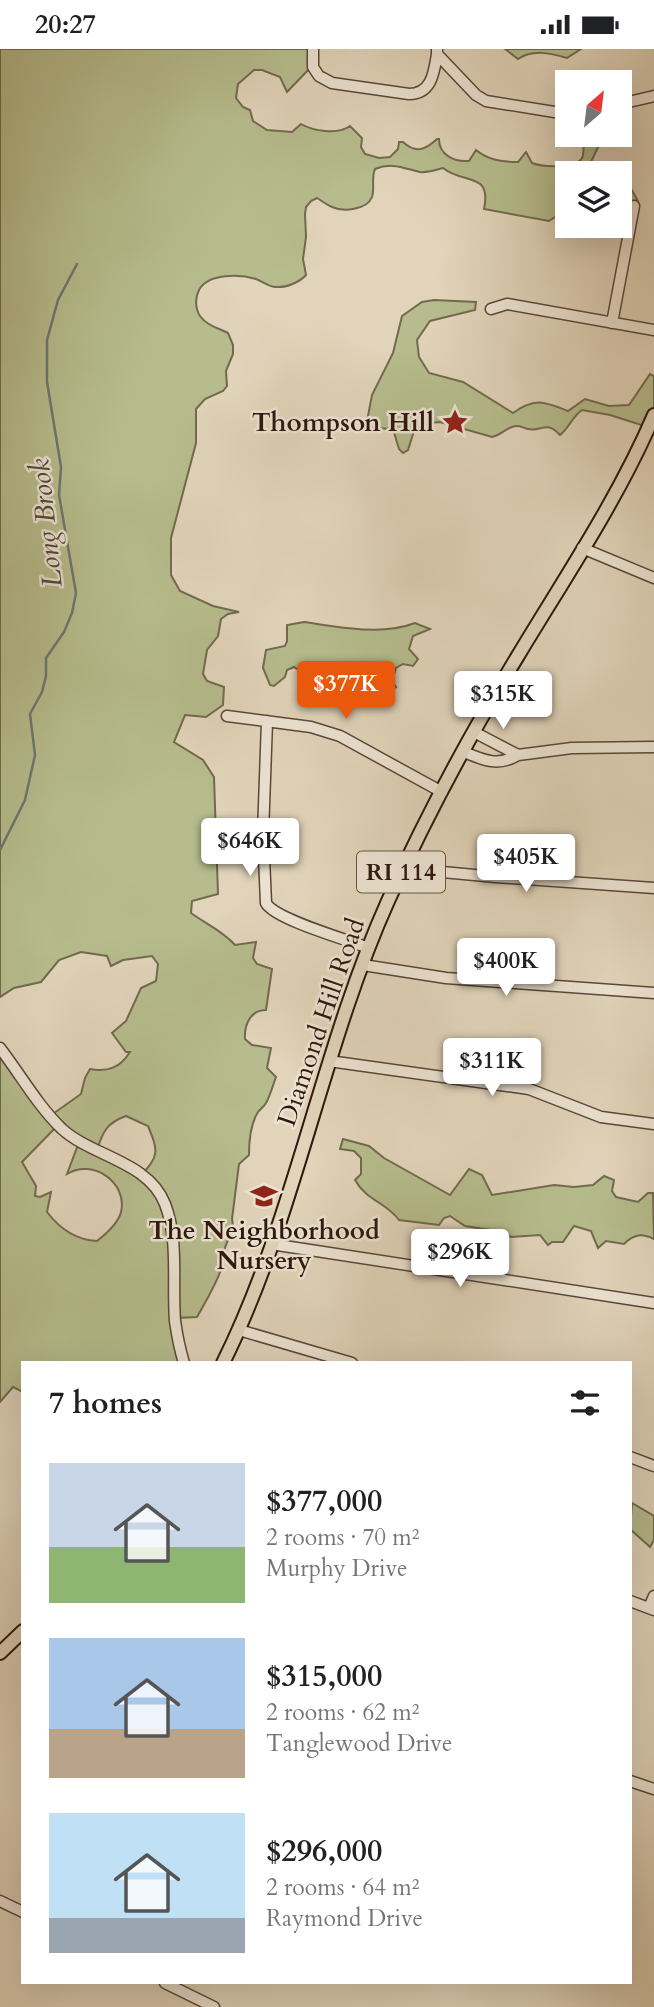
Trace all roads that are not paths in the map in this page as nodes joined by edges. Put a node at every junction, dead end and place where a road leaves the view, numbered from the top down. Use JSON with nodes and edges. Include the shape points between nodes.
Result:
{"nodes":[{"id":1,"x":313,"y":49,"type":"edge"},
{"id":2,"x":437,"y":51,"type":"edge"},
{"id":3,"x":654,"y":96,"type":"edge"},
{"id":4,"x":632,"y":101,"type":"edge"},
{"id":5,"x":555,"y":112,"type":"edge"},
{"id":6,"x":634,"y":207,"type":"dead end"},
{"id":7,"x":491,"y":309,"type":"dead end"},
{"id":8,"x":612,"y":323,"type":"junction"},
{"id":9,"x":654,"y":330,"type":"edge"},
{"id":10,"x":654,"y":415,"type":"edge"},
{"id":11,"x":582,"y":548,"type":"junction"},
{"id":12,"x":654,"y":578,"type":"edge"},
{"id":13,"x":227,"y":716,"type":"dead end"},
{"id":14,"x":267,"y":721,"type":"junction"},
{"id":15,"x":474,"y":732,"type":"junction"},
{"id":16,"x":654,"y":747,"type":"edge"},
{"id":17,"x":464,"y":752,"type":"junction"},
{"id":18,"x":518,"y":755,"type":"junction"},
{"id":19,"x":442,"y":792,"type":"junction"},
{"id":20,"x":404,"y":865,"type":"junction"},
{"id":21,"x":654,"y":888,"type":"edge"},
{"id":22,"x":369,"y":948,"type":"junction"},
{"id":23,"x":363,"y":965,"type":"junction"},
{"id":24,"x":654,"y":993,"type":"edge"},
{"id":25,"x":0,"y":1048,"type":"edge"},
{"id":26,"x":329,"y":1061,"type":"junction"},
{"id":27,"x":654,"y":1124,"type":"edge"},
{"id":28,"x":271,"y":1244,"type":"junction"},
{"id":29,"x":654,"y":1303,"type":"edge"},
{"id":30,"x":239,"y":1330,"type":"junction"},
{"id":31,"x":184,"y":1361,"type":"edge"},
{"id":32,"x":224,"y":1361,"type":"edge"},
{"id":33,"x":345,"y":1361,"type":"edge"},
{"id":34,"x":632,"y":1459,"type":"edge"},
{"id":35,"x":654,"y":1466,"type":"edge"},
{"id":36,"x":654,"y":1596,"type":"edge"},
{"id":37,"x":632,"y":1602,"type":"edge"},
{"id":38,"x":652,"y":1609,"type":"edge"},
{"id":39,"x":21,"y":1633,"type":"edge"},
{"id":40,"x":0,"y":1653,"type":"edge"},
{"id":41,"x":632,"y":1782,"type":"edge"},
{"id":42,"x":654,"y":1789,"type":"edge"},
{"id":43,"x":0,"y":1901,"type":"edge"},
{"id":44,"x":21,"y":1911,"type":"edge"},
{"id":45,"x":167,"y":1984,"type":"edge"},
{"id":46,"x":214,"y":2007,"type":"edge"}],
"edges":[{"from":1,"to":2,"type":"street","via":[[313,67],[325,81],[409,95],[428,86]]},
{"from":2,"to":5,"type":"street","via":[[486,101]]},
{"from":3,"to":4,"type":"street"},
{"from":6,"to":8,"type":"street"},
{"from":7,"to":8,"type":"street","via":[[506,304]]},
{"from":8,"to":9,"type":"street"},
{"from":10,"to":11,"type":"main road","name":"Diamond Hill Road","number":"RI 114"},
{"from":11,"to":12,"type":"street"},
{"from":11,"to":15,"type":"main road","name":"Diamond Hill Road","number":"RI 114"},
{"from":13,"to":14,"type":"street"},
{"from":14,"to":19,"type":"street","via":[[340,736]]},
{"from":14,"to":22,"type":"street","via":[[266,903],[288,919]]},
{"from":15,"to":17,"type":"main road","name":"Diamond Hill Road","number":"RI 114"},
{"from":15,"to":18,"type":"street"},
{"from":16,"to":18,"type":"street","via":[[572,748]]},
{"from":17,"to":18,"type":"street","via":[[490,762]]},
{"from":17,"to":19,"type":"main road","name":"Diamond Hill Road","number":"RI 114"},
{"from":19,"to":20,"type":"main road","name":"Diamond Hill Road","number":"RI 114"},
{"from":20,"to":21,"type":"street","via":[[495,877]]},
{"from":20,"to":22,"type":"main road","name":"Diamond Hill Road","number":"RI 114"},
{"from":22,"to":23,"type":"main road","name":"Diamond Hill Road","number":"RI 114"},
{"from":23,"to":24,"type":"street","via":[[446,978]]},
{"from":23,"to":26,"type":"main road","name":"Diamond Hill Road","number":"RI 114"},
{"from":25,"to":31,"type":"street","via":[[63,1130],[137,1171],[160,1194],[170,1218],[176,1323]]},
{"from":26,"to":27,"type":"street","via":[[529,1089],[601,1117]]},
{"from":26,"to":28,"type":"main road","name":"Diamond Hill Road","number":"RI 114"},
{"from":28,"to":29,"type":"street"},
{"from":28,"to":30,"type":"main road","name":"Diamond Hill Road","number":"RI 114"},
{"from":30,"to":32,"type":"main road","name":"Diamond Hill Road","number":"RI 114"},
{"from":30,"to":33,"type":"street"},
{"from":34,"to":35,"type":"street"},
{"from":36,"to":38,"type":"street"},
{"from":37,"to":38,"type":"street"},
{"from":39,"to":40,"type":"main road"},
{"from":41,"to":42,"type":"street"},
{"from":43,"to":44,"type":"street"},
{"from":45,"to":46,"type":"street"}]}
